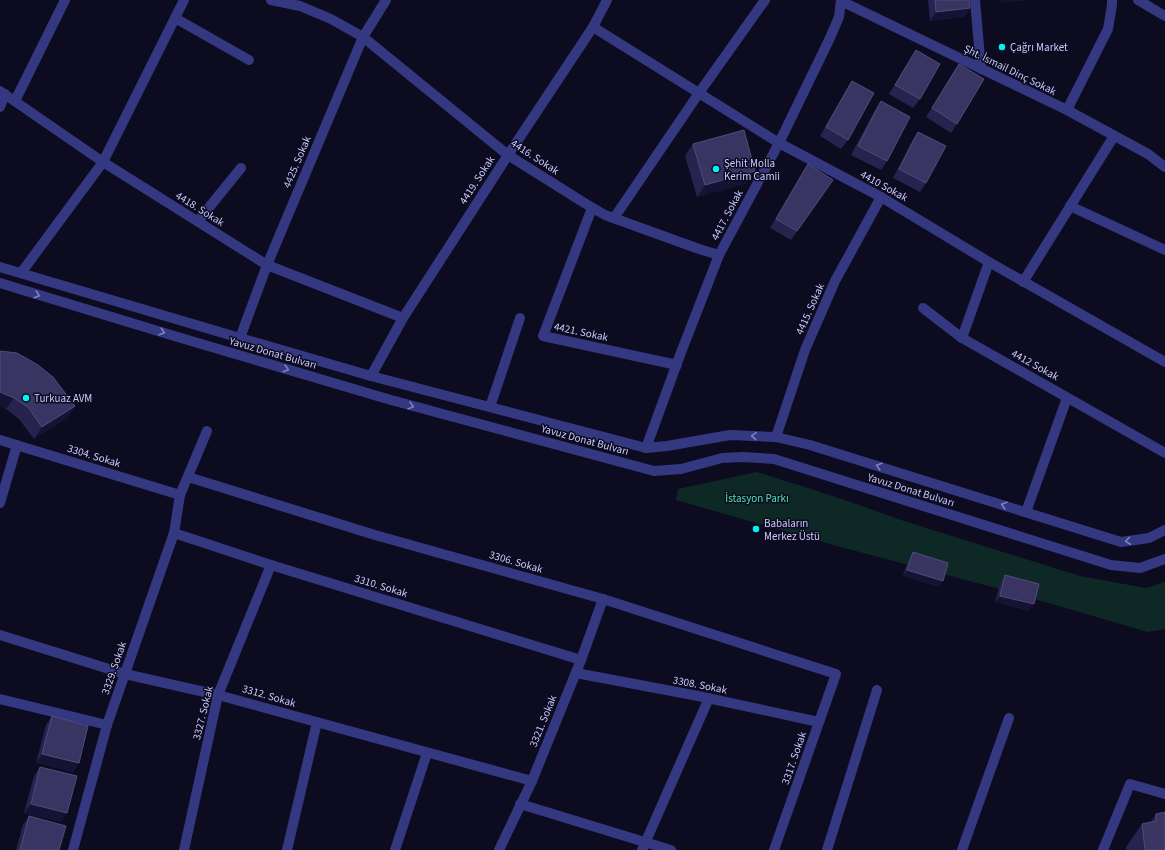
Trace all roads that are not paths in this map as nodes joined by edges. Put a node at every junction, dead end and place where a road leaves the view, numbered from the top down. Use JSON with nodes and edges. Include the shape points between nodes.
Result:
{"nodes":[{"id":1,"x":65,"y":0,"type":"edge"},
{"id":2,"x":184,"y":0,"type":"edge"},
{"id":3,"x":270,"y":0,"type":"edge"},
{"id":4,"x":386,"y":0,"type":"edge"},
{"id":5,"x":607,"y":0,"type":"edge"},
{"id":6,"x":765,"y":0,"type":"edge"},
{"id":7,"x":841,"y":0,"type":"edge"},
{"id":8,"x":975,"y":0,"type":"edge"},
{"id":9,"x":1112,"y":0,"type":"edge"},
{"id":10,"x":1138,"y":0,"type":"edge"},
{"id":11,"x":285,"y":1,"type":"edge"},
{"id":12,"x":1165,"y":16,"type":"edge"},
{"id":13,"x":175,"y":18,"type":"junction"},
{"id":14,"x":593,"y":27,"type":"junction"},
{"id":15,"x":362,"y":37,"type":"junction"},
{"id":16,"x":249,"y":60,"type":"dead end"},
{"id":17,"x":981,"y":69,"type":"junction"},
{"id":18,"x":2,"y":93,"type":"edge"},
{"id":19,"x":699,"y":93,"type":"junction"},
{"id":20,"x":15,"y":101,"type":"junction"},
{"id":21,"x":0,"y":107,"type":"edge"},
{"id":22,"x":1067,"y":110,"type":"junction"},
{"id":23,"x":1114,"y":136,"type":"junction"},
{"id":24,"x":779,"y":143,"type":"junction"},
{"id":25,"x":508,"y":155,"type":"junction"},
{"id":26,"x":103,"y":162,"type":"junction"},
{"id":27,"x":1165,"y":167,"type":"edge"},
{"id":28,"x":241,"y":168,"type":"dead end"},
{"id":29,"x":881,"y":197,"type":"junction"},
{"id":30,"x":1070,"y":206,"type":"junction"},
{"id":31,"x":592,"y":208,"type":"junction"},
{"id":32,"x":614,"y":218,"type":"junction"},
{"id":33,"x":198,"y":222,"type":"junction"},
{"id":34,"x":1165,"y":250,"type":"edge"},
{"id":35,"x":719,"y":255,"type":"junction"},
{"id":36,"x":988,"y":262,"type":"junction"},
{"id":37,"x":267,"y":266,"type":"junction"},
{"id":38,"x":0,"y":267,"type":"edge"},
{"id":39,"x":21,"y":273,"type":"junction"},
{"id":40,"x":1023,"y":282,"type":"junction"},
{"id":41,"x":0,"y":283,"type":"edge"},
{"id":42,"x":923,"y":308,"type":"dead end"},
{"id":43,"x":403,"y":318,"type":"junction"},
{"id":44,"x":520,"y":318,"type":"dead end"},
{"id":45,"x":240,"y":338,"type":"junction"},
{"id":46,"x":962,"y":338,"type":"junction"},
{"id":47,"x":1165,"y":362,"type":"edge"},
{"id":48,"x":677,"y":365,"type":"junction"},
{"id":49,"x":371,"y":376,"type":"junction"},
{"id":50,"x":1068,"y":398,"type":"junction"},
{"id":51,"x":490,"y":407,"type":"junction"},
{"id":52,"x":207,"y":431,"type":"dead end"},
{"id":53,"x":776,"y":437,"type":"junction"},
{"id":54,"x":0,"y":440,"type":"edge"},
{"id":55,"x":17,"y":445,"type":"junction"},
{"id":56,"x":646,"y":448,"type":"junction"},
{"id":57,"x":1165,"y":453,"type":"edge"},
{"id":58,"x":188,"y":477,"type":"junction"},
{"id":59,"x":180,"y":496,"type":"junction"},
{"id":60,"x":0,"y":503,"type":"edge"},
{"id":61,"x":1026,"y":512,"type":"junction"},
{"id":62,"x":1165,"y":530,"type":"edge"},
{"id":63,"x":174,"y":534,"type":"junction"},
{"id":64,"x":1165,"y":559,"type":"edge"},
{"id":65,"x":271,"y":565,"type":"junction"},
{"id":66,"x":603,"y":599,"type":"junction"},
{"id":67,"x":0,"y":635,"type":"edge"},
{"id":68,"x":581,"y":660,"type":"junction"},
{"id":69,"x":576,"y":673,"type":"junction"},
{"id":70,"x":125,"y":674,"type":"junction"},
{"id":71,"x":836,"y":674,"type":"joint"},
{"id":72,"x":877,"y":690,"type":"dead end"},
{"id":73,"x":218,"y":695,"type":"junction"},
{"id":74,"x":709,"y":698,"type":"junction"},
{"id":75,"x":0,"y":699,"type":"edge"},
{"id":76,"x":1009,"y":718,"type":"dead end"},
{"id":77,"x":317,"y":722,"type":"junction"},
{"id":78,"x":820,"y":722,"type":"junction"},
{"id":79,"x":107,"y":725,"type":"junction"},
{"id":80,"x":427,"y":753,"type":"junction"},
{"id":81,"x":532,"y":781,"type":"junction"},
{"id":82,"x":1165,"y":794,"type":"edge"},
{"id":83,"x":520,"y":804,"type":"junction"},
{"id":84,"x":644,"y":846,"type":"edge"},
{"id":85,"x":73,"y":850,"type":"edge"},
{"id":86,"x":184,"y":850,"type":"edge"},
{"id":87,"x":287,"y":850,"type":"edge"},
{"id":88,"x":395,"y":850,"type":"edge"},
{"id":89,"x":499,"y":850,"type":"edge"},
{"id":90,"x":671,"y":850,"type":"edge"},
{"id":91,"x":774,"y":850,"type":"edge"},
{"id":92,"x":827,"y":850,"type":"edge"},
{"id":93,"x":962,"y":850,"type":"edge"},
{"id":94,"x":1103,"y":850,"type":"edge"}],
"edges":[{"from":1,"to":20,"type":"street"},
{"from":2,"to":13,"type":"street"},
{"from":3,"to":11,"type":"street","name":"4416. Sokak"},
{"from":4,"to":15,"type":"street","name":"4425. Sokak"},
{"from":5,"to":14,"type":"street","name":"4419. Sokak"},
{"from":6,"to":19,"type":"street"},
{"from":7,"to":17,"type":"street","name":"Şht. İsmail Dinç Sokak"},
{"from":7,"to":24,"type":"street","name":"4417. Sokak","via":[[839,17],[832,34]]},
{"from":8,"to":17,"type":"street"},
{"from":9,"to":22,"type":"street","via":[[1108,29]]},
{"from":10,"to":12,"type":"street"},
{"from":11,"to":15,"type":"street","name":"4416. Sokak","via":[[331,19]]},
{"from":13,"to":16,"type":"street"},
{"from":13,"to":26,"type":"street"},
{"from":14,"to":19,"type":"street","name":"4410 Sokak"},
{"from":14,"to":25,"type":"street","name":"4419. Sokak"},
{"from":15,"to":25,"type":"street","name":"4416. Sokak"},
{"from":15,"to":37,"type":"street","name":"4425. Sokak"},
{"from":17,"to":22,"type":"street","name":"Şht. İsmail Dinç Sokak"},
{"from":18,"to":20,"type":"street","name":"4418. Sokak"},
{"from":18,"to":21,"type":"street"},
{"from":19,"to":24,"type":"street","name":"4410 Sokak"},
{"from":19,"to":32,"type":"street"},
{"from":20,"to":26,"type":"street","name":"4418. Sokak"},
{"from":22,"to":23,"type":"street","name":"Şht. İsmail Dinç Sokak"},
{"from":23,"to":27,"type":"street","name":"Şht. İsmail Dinç Sokak","via":[[1148,154]]},
{"from":23,"to":30,"type":"street"},
{"from":24,"to":29,"type":"street","name":"4410 Sokak"},
{"from":24,"to":35,"type":"street","name":"4417. Sokak"},
{"from":25,"to":31,"type":"street","name":"4416. Sokak"},
{"from":25,"to":43,"type":"street","name":"4419. Sokak"},
{"from":26,"to":33,"type":"street","name":"4418. Sokak"},
{"from":26,"to":39,"type":"street"},
{"from":28,"to":33,"type":"street"},
{"from":29,"to":36,"type":"street","name":"4410 Sokak"},
{"from":29,"to":53,"type":"street","name":"4415. Sokak","via":[[835,281],[805,350]]},
{"from":30,"to":34,"type":"street"},
{"from":30,"to":40,"type":"street"},
{"from":31,"to":32,"type":"street","name":"4416. Sokak"},
{"from":31,"to":48,"type":"street","name":"4421. Sokak","via":[[543,336]]},
{"from":32,"to":35,"type":"street","name":"4416. Sokak"},
{"from":33,"to":37,"type":"street","name":"4418. Sokak"},
{"from":35,"to":48,"type":"street","name":"4417. Sokak"},
{"from":36,"to":40,"type":"street","name":"4410 Sokak"},
{"from":36,"to":46,"type":"street"},
{"from":37,"to":43,"type":"street","name":"4418. Sokak"},
{"from":37,"to":45,"type":"street","name":"4425. Sokak"},
{"from":38,"to":39,"type":"street","name":"Yavuz Donat Bulvarı"},
{"from":39,"to":45,"type":"street","name":"Yavuz Donat Bulvarı"},
{"from":40,"to":47,"type":"street","name":"4410 Sokak"},
{"from":41,"to":64,"type":"street","name":"Yavuz Donat Bulvarı","one_way":true,"via":[[391,400],[654,471],[681,469],[722,458],[774,459],[1111,565],[1140,568]]},
{"from":42,"to":46,"type":"street","name":"4412 Sokak"},
{"from":43,"to":49,"type":"street","name":"4419. Sokak"},
{"from":44,"to":51,"type":"street"},
{"from":45,"to":49,"type":"street","name":"Yavuz Donat Bulvarı"},
{"from":46,"to":50,"type":"street","name":"4412 Sokak"},
{"from":48,"to":56,"type":"street","name":"4417. Sokak"},
{"from":49,"to":51,"type":"street","name":"Yavuz Donat Bulvarı"},
{"from":50,"to":57,"type":"street","name":"4412 Sokak"},
{"from":50,"to":61,"type":"street"},
{"from":51,"to":56,"type":"street","name":"Yavuz Donat Bulvarı"},
{"from":52,"to":58,"type":"street","name":"3329. Sokak"},
{"from":53,"to":56,"type":"street","name":"Yavuz Donat Bulvarı","one_way":true,"via":[[730,435]]},
{"from":61,"to":53,"type":"street","name":"Yavuz Donat Bulvarı","one_way":true,"via":[[810,445]]},
{"from":54,"to":55,"type":"street","name":"3304. Sokak"},
{"from":55,"to":59,"type":"street","name":"3304. Sokak"},
{"from":55,"to":60,"type":"street"},
{"from":58,"to":59,"type":"street","name":"3329. Sokak"},
{"from":58,"to":66,"type":"street","name":"3306. Sokak","via":[[375,535]]},
{"from":59,"to":63,"type":"street","name":"3329. Sokak"},
{"from":62,"to":61,"type":"street","name":"Yavuz Donat Bulvarı","one_way":true,"via":[[1149,538],[1120,542]]},
{"from":63,"to":65,"type":"street","name":"3310. Sokak"},
{"from":63,"to":70,"type":"street","name":"3329. Sokak"},
{"from":65,"to":68,"type":"street","name":"3310. Sokak"},
{"from":65,"to":73,"type":"street","name":"3327. Sokak"},
{"from":66,"to":68,"type":"street","name":"3321. Sokak"},
{"from":66,"to":71,"type":"street","name":"3306. Sokak"},
{"from":67,"to":70,"type":"street","name":"3312. Sokak"},
{"from":68,"to":69,"type":"street","name":"3321. Sokak"},
{"from":69,"to":74,"type":"street","name":"3308. Sokak"},
{"from":69,"to":81,"type":"street","name":"3321. Sokak"},
{"from":70,"to":73,"type":"street","name":"3312. Sokak"},
{"from":70,"to":79,"type":"street","name":"3329. Sokak"},
{"from":71,"to":78,"type":"street","name":"3317. Sokak"},
{"from":72,"to":92,"type":"street"},
{"from":73,"to":77,"type":"street","name":"3312. Sokak"},
{"from":73,"to":86,"type":"street","name":"3327. Sokak"},
{"from":74,"to":78,"type":"street","name":"3308. Sokak"},
{"from":74,"to":84,"type":"street"},
{"from":75,"to":79,"type":"street"},
{"from":76,"to":93,"type":"street"},
{"from":77,"to":80,"type":"street","name":"3312. Sokak"},
{"from":77,"to":87,"type":"street"},
{"from":78,"to":91,"type":"street","name":"3317. Sokak"},
{"from":79,"to":85,"type":"street","name":"3329. Sokak"},
{"from":80,"to":81,"type":"street","name":"3312. Sokak"},
{"from":80,"to":88,"type":"street"},
{"from":81,"to":83,"type":"street","name":"3321. Sokak"},
{"from":82,"to":94,"type":"street","via":[[1130,784]]},
{"from":83,"to":84,"type":"street"},
{"from":83,"to":89,"type":"street","name":"3321. Sokak"},
{"from":84,"to":90,"type":"street"}]}
